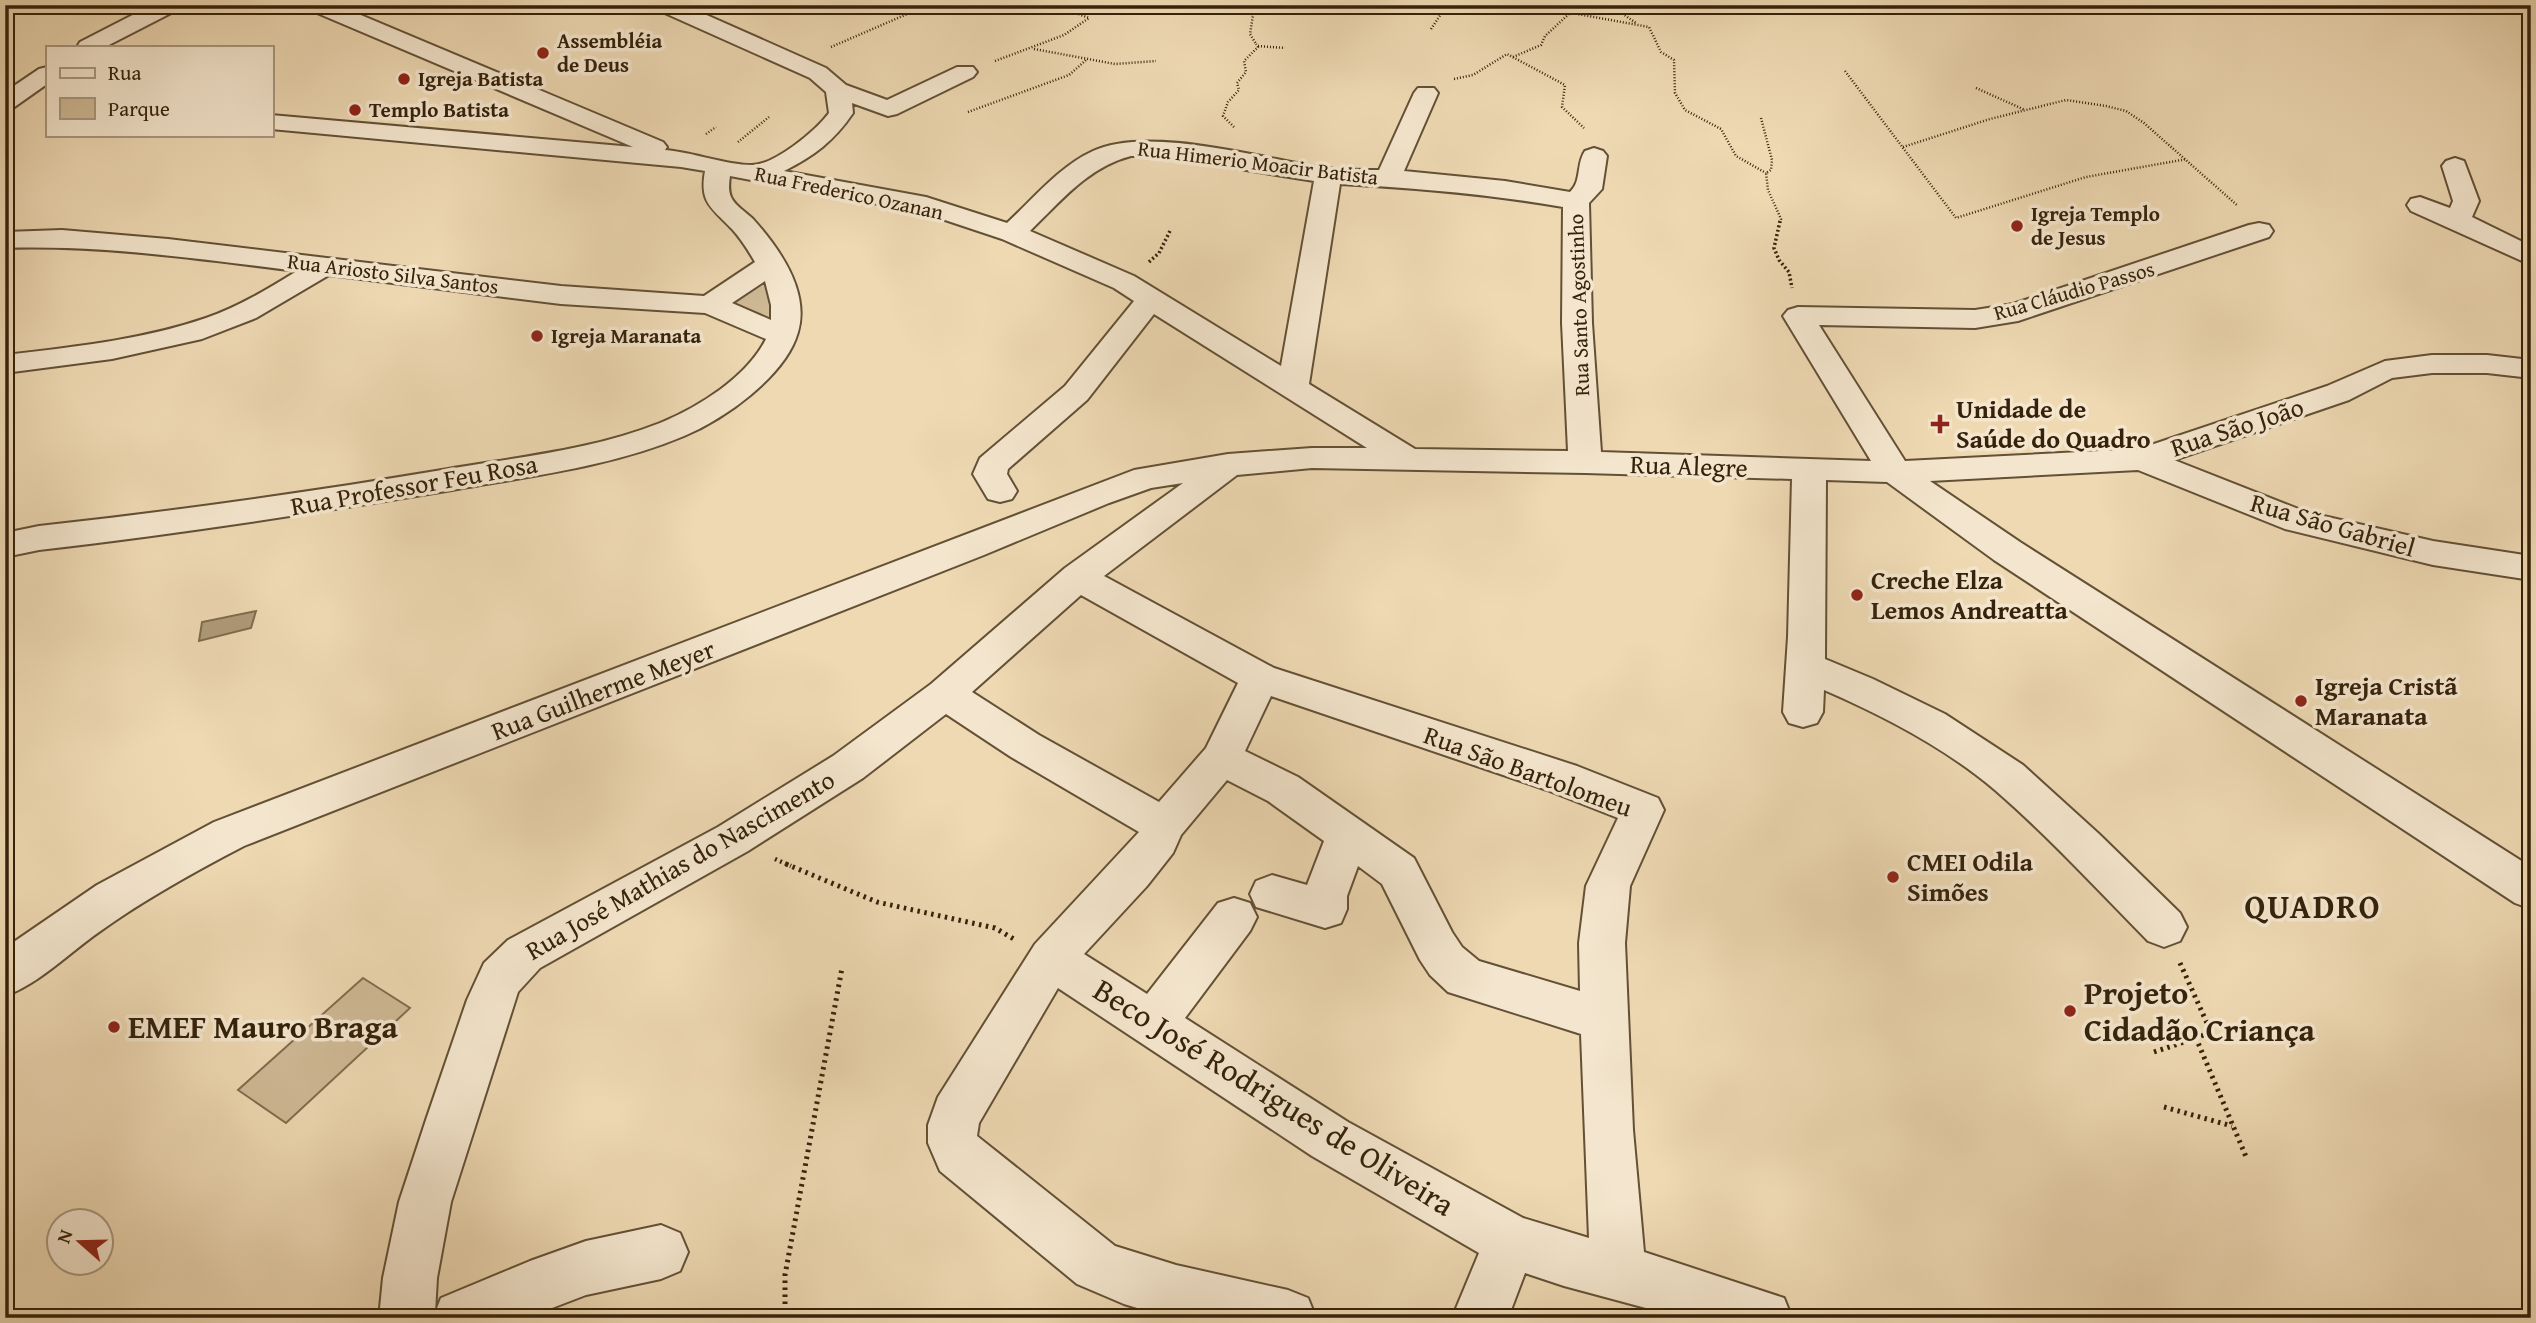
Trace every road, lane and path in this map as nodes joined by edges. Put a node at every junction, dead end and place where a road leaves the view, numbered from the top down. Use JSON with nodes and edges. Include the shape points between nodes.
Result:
{"nodes":[{"id":1,"x":169,"y":5,"type":"edge"},
{"id":2,"x":318,"y":5,"type":"edge"},
{"id":3,"x":666,"y":5,"type":"edge"},
{"id":4,"x":716,"y":5,"type":"edge"},
{"id":5,"x":928,"y":5,"type":"edge"},
{"id":6,"x":1055,"y":5,"type":"edge"},
{"id":7,"x":1244,"y":5,"type":"edge"},
{"id":8,"x":1453,"y":5,"type":"edge"},
{"id":9,"x":1486,"y":5,"type":"edge"},
{"id":10,"x":1610,"y":5,"type":"edge"},
{"id":11,"x":1597,"y":11,"type":"dead end"},
{"id":12,"x":1570,"y":12,"type":"junction"},
{"id":13,"x":688,"y":15,"type":"junction"},
{"id":14,"x":1604,"y":17,"type":"junction"},
{"id":15,"x":1637,"y":24,"type":"junction"},
{"id":16,"x":1431,"y":29,"type":"dead end"},
{"id":17,"x":1256,"y":44,"type":"junction"},
{"id":18,"x":91,"y":46,"type":"edge"},
{"id":19,"x":1285,"y":48,"type":"dead end"},
{"id":20,"x":1031,"y":49,"type":"junction"},
{"id":21,"x":1513,"y":57,"type":"junction"},
{"id":22,"x":1086,"y":60,"type":"junction"},
{"id":23,"x":1156,"y":61,"type":"dead end"},
{"id":24,"x":795,"y":62,"type":"junction"},
{"id":25,"x":1845,"y":71,"type":"dead end"},
{"id":26,"x":965,"y":72,"type":"joint"},
{"id":27,"x":46,"y":75,"type":"edge"},
{"id":28,"x":1463,"y":78,"type":"dead end"},
{"id":29,"x":1976,"y":88,"type":"dead end"},
{"id":30,"x":838,"y":90,"type":"junction"},
{"id":31,"x":1426,"y":93,"type":"dead end"},
{"id":32,"x":9,"y":97,"type":"edge"},
{"id":33,"x":46,"y":99,"type":"edge"},
{"id":34,"x":2026,"y":110,"type":"junction"},
{"id":35,"x":968,"y":112,"type":"dead end"},
{"id":36,"x":1761,"y":118,"type":"dead end"},
{"id":37,"x":273,"y":122,"type":"edge"},
{"id":38,"x":1587,"y":131,"type":"dead end"},
{"id":39,"x":1903,"y":147,"type":"junction"},
{"id":40,"x":1594,"y":156,"type":"dead end"},
{"id":41,"x":681,"y":159,"type":"junction"},
{"id":42,"x":2187,"y":159,"type":"junction"},
{"id":43,"x":1254,"y":163,"type":"junction"},
{"id":44,"x":2455,"y":166,"type":"dead end"},
{"id":45,"x":718,"y":167,"type":"junction"},
{"id":46,"x":1766,"y":173,"type":"junction"},
{"id":47,"x":756,"y":174,"type":"junction"},
{"id":48,"x":1328,"y":176,"type":"junction"},
{"id":49,"x":1388,"y":178,"type":"junction"},
{"id":50,"x":1576,"y":201,"type":"junction"},
{"id":51,"x":2420,"y":205,"type":"dead end"},
{"id":52,"x":2456,"y":220,"type":"junction"},
{"id":53,"x":2259,"y":230,"type":"joint"},
{"id":54,"x":1012,"y":233,"type":"junction"},
{"id":55,"x":5,"y":240,"type":"edge"},
{"id":56,"x":2531,"y":257,"type":"edge"},
{"id":57,"x":326,"y":265,"type":"junction"},
{"id":58,"x":769,"y":265,"type":"junction"},
{"id":59,"x":1151,"y":299,"type":"junction"},
{"id":60,"x":710,"y":305,"type":"junction"},
{"id":61,"x":1798,"y":316,"type":"junction"},
{"id":62,"x":783,"y":335,"type":"junction"},
{"id":63,"x":5,"y":364,"type":"edge"},
{"id":64,"x":2531,"y":369,"type":"edge"},
{"id":65,"x":1293,"y":386,"type":"junction"},
{"id":66,"x":2142,"y":458,"type":"junction"},
{"id":67,"x":1408,"y":459,"type":"junction"},
{"id":68,"x":1585,"y":462,"type":"junction"},
{"id":69,"x":1228,"y":466,"type":"junction"},
{"id":70,"x":1809,"y":470,"type":"junction"},
{"id":71,"x":1895,"y":472,"type":"junction"},
{"id":72,"x":1000,"y":491,"type":"dead end"},
{"id":73,"x":5,"y":545,"type":"edge"},
{"id":74,"x":2531,"y":568,"type":"edge"},
{"id":75,"x":1078,"y":578,"type":"junction"},
{"id":76,"x":1806,"y":667,"type":"junction"},
{"id":77,"x":1260,"y":678,"type":"junction"},
{"id":78,"x":945,"y":694,"type":"junction"},
{"id":79,"x":1803,"y":712,"type":"dead end"},
{"id":80,"x":1221,"y":758,"type":"junction"},
{"id":81,"x":1164,"y":826,"type":"junction"},
{"id":82,"x":1348,"y":835,"type":"junction"},
{"id":83,"x":733,"y":839,"type":"junction"},
{"id":84,"x":2531,"y":890,"type":"edge"},
{"id":85,"x":1272,"y":894,"type":"dead end"},
{"id":86,"x":1234,"y":917,"type":"dead end"},
{"id":87,"x":2164,"y":927,"type":"joint"},
{"id":88,"x":1051,"y":958,"type":"junction"},
{"id":89,"x":842,"y":968,"type":"dead end"},
{"id":90,"x":5,"y":975,"type":"edge"},
{"id":91,"x":1604,"y":1020,"type":"junction"},
{"id":92,"x":1153,"y":1023,"type":"junction"},
{"id":93,"x":2196,"y":1038,"type":"junction"},
{"id":94,"x":2154,"y":1052,"type":"dead end"},
{"id":95,"x":2164,"y":1107,"type":"dead end"},
{"id":96,"x":2233,"y":1127,"type":"junction"},
{"id":97,"x":2247,"y":1159,"type":"dead end"},
{"id":98,"x":1511,"y":1241,"type":"junction"},
{"id":99,"x":662,"y":1252,"type":"dead end"},
{"id":100,"x":1618,"y":1272,"type":"junction"},
{"id":101,"x":407,"y":1318,"type":"edge"},
{"id":102,"x":461,"y":1318,"type":"edge"},
{"id":103,"x":785,"y":1318,"type":"edge"},
{"id":104,"x":1288,"y":1318,"type":"edge"},
{"id":105,"x":1480,"y":1318,"type":"edge"},
{"id":106,"x":1764,"y":1318,"type":"edge"}],
"edges":[{"from":1,"to":18,"type":"street"},
{"from":2,"to":41,"type":"street"},
{"from":3,"to":13,"type":"street"},
{"from":4,"to":13,"type":"street"},
{"from":5,"to":24,"type":"path"},
{"from":6,"to":20,"type":"path","via":[[1089,18]]},
{"from":7,"to":17,"type":"path","via":[[1253,15],[1250,34]]},
{"from":8,"to":16,"type":"path"},
{"from":9,"to":12,"type":"path"},
{"from":10,"to":15,"type":"path"},
{"from":11,"to":14,"type":"path"},
{"from":12,"to":14,"type":"path"},
{"from":12,"to":21,"type":"path","via":[[1541,45]]},
{"from":13,"to":24,"type":"street"},
{"from":14,"to":15,"type":"path"},
{"from":15,"to":46,"type":"path","via":[[1649,27],[1661,52],[1674,60],[1675,93],[1685,110],[1721,129],[1736,156]]},
{"from":17,"to":19,"type":"path","via":[[1266,49]]},
{"from":17,"to":43,"type":"path","via":[[1244,61],[1239,90],[1223,116],[1249,142]]},
{"from":20,"to":22,"type":"path"},
{"from":20,"to":26,"type":"path"},
{"from":21,"to":28,"type":"path","via":[[1507,54]]},
{"from":21,"to":38,"type":"path","via":[[1565,85],[1562,107]]},
{"from":22,"to":23,"type":"path","via":[[1115,64]]},
{"from":22,"to":35,"type":"path","via":[[1069,75]]},
{"from":24,"to":30,"type":"street"},
{"from":25,"to":39,"type":"path"},
{"from":26,"to":30,"type":"street","via":[[888,109]]},
{"from":27,"to":32,"type":"street"},
{"from":29,"to":34,"type":"path"},
{"from":30,"to":47,"type":"street","via":[[841,113],[829,134]]},
{"from":31,"to":49,"type":"street"},
{"from":32,"to":33,"type":"street"},
{"from":34,"to":39,"type":"path"},
{"from":34,"to":42,"type":"path","via":[[2066,100],[2126,111]]},
{"from":36,"to":46,"type":"path","via":[[1772,160]]},
{"from":37,"to":41,"type":"street","name":"Rua Frederico Ozanan"},
{"from":39,"to":42,"type":"path","via":[[1956,218],[2086,177]]},
{"from":40,"to":50,"type":"street","name":"Rua Santo Agostinho","via":[[1590,189]]},
{"from":41,"to":45,"type":"street","name":"Rua Frederico Ozanan"},
{"from":42,"to":53,"type":"path"},
{"from":43,"to":48,"type":"street","name":"Rua Himerio Moacir Batista"},
{"from":43,"to":54,"type":"street","name":"Rua Himerio Moacir Batista","via":[[1160,148],[1130,148],[1104,155],[1081,168]]},
{"from":44,"to":52,"type":"street","via":[[2466,201]]},
{"from":45,"to":47,"type":"street","name":"Rua Frederico Ozanan"},
{"from":45,"to":58,"type":"street","name":"Rua Professor Feu Rosa","via":[[718,199],[744,226]]},
{"from":46,"to":61,"type":"path","via":[[1781,219],[1774,248],[1789,272]]},
{"from":47,"to":54,"type":"street","name":"Rua Frederico Ozanan","via":[[926,205]]},
{"from":48,"to":49,"type":"street","name":"Rua Himerio Moacir Batista"},
{"from":48,"to":65,"type":"street"},
{"from":49,"to":50,"type":"street","name":"Rua Himerio Moacir Batista"},
{"from":50,"to":68,"type":"street","name":"Rua Santo Agostinho"},
{"from":51,"to":52,"type":"street"},
{"from":52,"to":56,"type":"street"},
{"from":53,"to":61,"type":"street","name":"Rua Cláudio Passos","via":[[2018,312],[1975,319]]},
{"from":54,"to":59,"type":"street","name":"Rua Frederico Ozanan","via":[[1124,282]]},
{"from":55,"to":57,"type":"street","name":"Rua Ariosto Silva Santos","via":[[62,238]]},
{"from":57,"to":60,"type":"street","name":"Rua Ariosto Silva Santos","via":[[561,295]]},
{"from":57,"to":63,"type":"street","via":[[277,296],[207,327],[158,342]]},
{"from":58,"to":60,"type":"street"},
{"from":58,"to":62,"type":"street","name":"Rua Professor Feu Rosa","via":[[788,306]]},
{"from":59,"to":65,"type":"street","name":"Rua Frederico Ozanan"},
{"from":59,"to":72,"type":"street","via":[[1076,393],[992,466],[990,474]]},
{"from":60,"to":62,"type":"street"},
{"from":61,"to":71,"type":"street"},
{"from":62,"to":73,"type":"street","name":"Rua Professor Feu Rosa","via":[[768,361],[710,410],[673,429],[608,451],[357,495]]},
{"from":64,"to":66,"type":"street","name":"Rua São João","via":[[2432,364],[2385,370],[2338,393]]},
{"from":65,"to":67,"type":"street","name":"Rua Frederico Ozanan"},
{"from":66,"to":71,"type":"street","name":"Rua São João"},
{"from":66,"to":74,"type":"street","name":"Rua São Gabriel","via":[[2297,521],[2433,553]]},
{"from":67,"to":68,"type":"street","name":"Rua Alegre"},
{"from":67,"to":69,"type":"street","via":[[1311,458]]},
{"from":68,"to":70,"type":"street","name":"Rua Alegre"},
{"from":69,"to":75,"type":"street","name":"Rua José Mathias do Nascimento"},
{"from":69,"to":90,"type":"street","name":"Rua Guilherme Meyer","via":[[1146,478],[1097,495],[229,834],[168,863],[101,904]]},
{"from":70,"to":71,"type":"street","name":"Rua Alegre"},
{"from":70,"to":76,"type":"street"},
{"from":71,"to":84,"type":"street","via":[[2007,551]]},
{"from":75,"to":77,"type":"street","name":"Rua São Bartolomeu"},
{"from":75,"to":78,"type":"street","name":"Rua José Mathias do Nascimento"},
{"from":76,"to":79,"type":"street"},
{"from":76,"to":87,"type":"street","via":[[1931,725],[2008,777]]},
{"from":77,"to":80,"type":"street"},
{"from":77,"to":91,"type":"street","name":"Rua São Bartolomeu","via":[[1562,778],[1643,810],[1608,886],[1602,943]]},
{"from":78,"to":81,"type":"street"},
{"from":78,"to":83,"type":"street","name":"Rua José Mathias do Nascimento","via":[[848,767]]},
{"from":80,"to":81,"type":"street"},
{"from":80,"to":82,"type":"street","via":[[1283,789]]},
{"from":81,"to":88,"type":"street","via":[[1131,873]]},
{"from":82,"to":85,"type":"street","via":[[1325,896],[1325,909]]},
{"from":82,"to":91,"type":"street","via":[[1398,871],[1436,946],[1465,977]]},
{"from":83,"to":88,"type":"path","via":[[843,890],[903,910],[995,929]]},
{"from":83,"to":101,"type":"street","name":"Rua José Mathias do Nascimento","via":[[524,954],[501,978],[425,1202]]},
{"from":86,"to":92,"type":"street"},
{"from":87,"to":93,"type":"path","via":[[2211,1032]]},
{"from":88,"to":92,"type":"street","name":"Beco José Rodrigues de Oliveira"},
{"from":88,"to":104,"type":"street","via":[[956,1114],[951,1130],[958,1153],[1096,1265],[1176,1292]]},
{"from":89,"to":103,"type":"path","via":[[785,1275]]},
{"from":91,"to":100,"type":"street","name":"Rua São Bartolomeu"},
{"from":92,"to":98,"type":"street","name":"Beco José Rodrigues de Oliveira","via":[[1330,1139]]},
{"from":93,"to":94,"type":"path"},
{"from":93,"to":96,"type":"path"},
{"from":95,"to":96,"type":"path"},
{"from":96,"to":97,"type":"path"},
{"from":98,"to":100,"type":"street","name":"Beco José Rodrigues de Oliveira"},
{"from":98,"to":105,"type":"street"},
{"from":99,"to":102,"type":"street","via":[[586,1268]]},
{"from":100,"to":106,"type":"street"}]}
